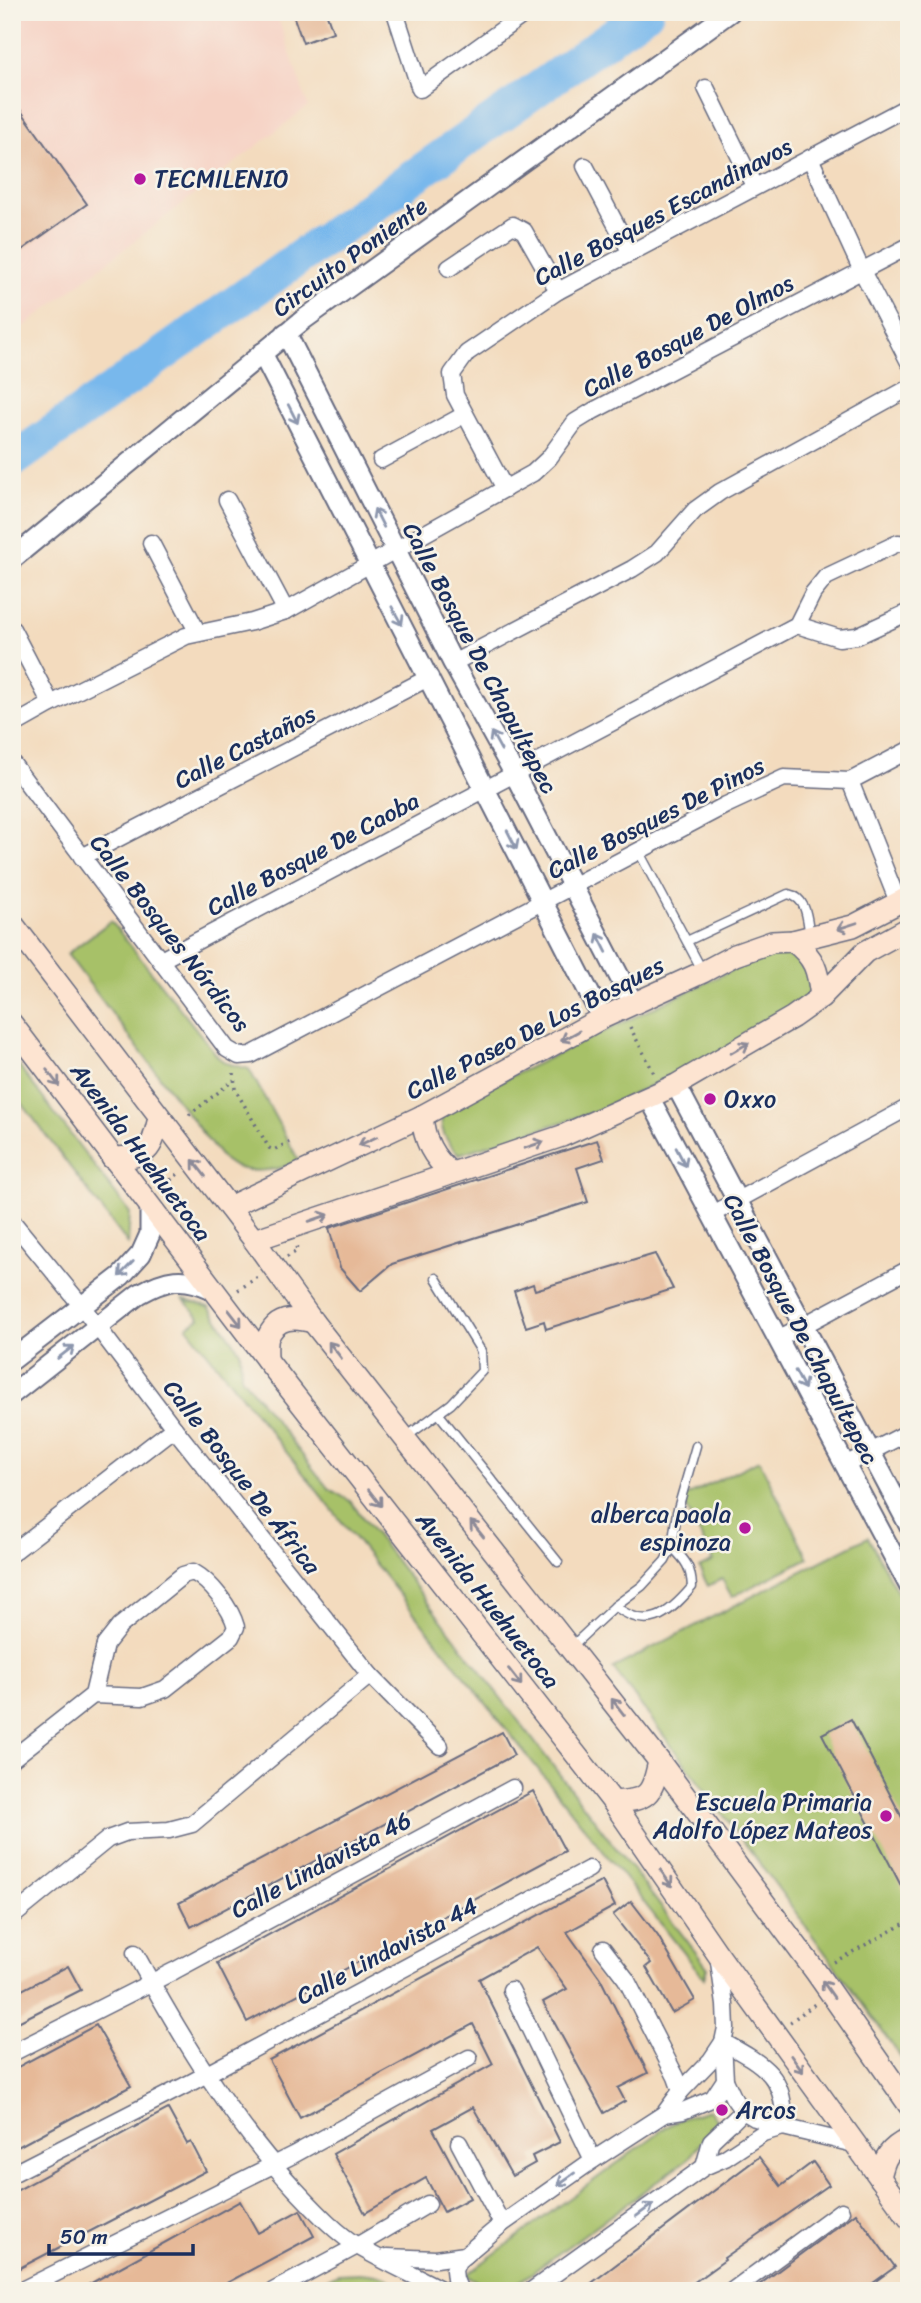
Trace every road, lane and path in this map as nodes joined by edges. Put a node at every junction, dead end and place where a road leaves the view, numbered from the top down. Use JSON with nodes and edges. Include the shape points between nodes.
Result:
{"nodes":[{"id":1,"x":395,"y":12,"type":"edge"},
{"id":2,"x":527,"y":12,"type":"edge"},
{"id":3,"x":730,"y":12,"type":"edge"},
{"id":4,"x":706,"y":88,"type":"dead end"},
{"id":5,"x":909,"y":106,"type":"edge"},
{"id":6,"x":810,"y":158,"type":"junction"},
{"id":7,"x":585,"y":166,"type":"dead end"},
{"id":8,"x":754,"y":186,"type":"junction"},
{"id":9,"x":909,"y":246,"type":"edge"},
{"id":10,"x":631,"y":253,"type":"junction"},
{"id":11,"x":449,"y":268,"type":"dead end"},
{"id":12,"x":862,"y":271,"type":"junction"},
{"id":13,"x":558,"y":291,"type":"junction"},
{"id":14,"x":286,"y":333,"type":"junction"},
{"id":15,"x":262,"y":353,"type":"junction"},
{"id":16,"x":909,"y":362,"type":"edge"},
{"id":17,"x":909,"y":388,"type":"edge"},
{"id":18,"x":464,"y":415,"type":"junction"},
{"id":19,"x":381,"y":460,"type":"dead end"},
{"id":20,"x":505,"y":489,"type":"junction"},
{"id":21,"x":227,"y":500,"type":"dead end"},
{"id":22,"x":151,"y":543,"type":"dead end"},
{"id":23,"x":909,"y":544,"type":"edge"},
{"id":24,"x":396,"y":550,"type":"junction"},
{"id":25,"x":12,"y":559,"type":"edge"},
{"id":26,"x":369,"y":565,"type":"junction"},
{"id":27,"x":286,"y":611,"type":"junction"},
{"id":28,"x":909,"y":612,"type":"edge"},
{"id":29,"x":797,"y":625,"type":"junction"},
{"id":30,"x":12,"y":629,"type":"edge"},
{"id":31,"x":198,"y":633,"type":"junction"},
{"id":32,"x":453,"y":663,"type":"junction"},
{"id":33,"x":430,"y":677,"type":"junction"},
{"id":34,"x":51,"y":704,"type":"junction"},
{"id":35,"x":12,"y":726,"type":"edge"},
{"id":36,"x":909,"y":750,"type":"edge"},
{"id":37,"x":12,"y":763,"type":"edge"},
{"id":38,"x":514,"y":774,"type":"junction"},
{"id":39,"x":850,"y":781,"type":"junction"},
{"id":40,"x":486,"y":788,"type":"junction"},
{"id":41,"x":639,"y":852,"type":"junction"},
{"id":42,"x":82,"y":857,"type":"junction"},
{"id":43,"x":573,"y":887,"type":"junction"},
{"id":44,"x":904,"y":900,"type":"edge"},
{"id":45,"x":543,"y":901,"type":"junction"},
{"id":46,"x":12,"y":923,"type":"edge"},
{"id":47,"x":909,"y":929,"type":"edge"},
{"id":48,"x":801,"y":939,"type":"junction"},
{"id":49,"x":687,"y":941,"type":"junction"},
{"id":50,"x":161,"y":960,"type":"junction"},
{"id":51,"x":703,"y":972,"type":"junction"},
{"id":52,"x":821,"y":997,"type":"junction"},
{"id":53,"x":619,"y":1010,"type":"junction"},
{"id":54,"x":12,"y":1024,"type":"edge"},
{"id":55,"x":239,"y":1056,"type":"junction"},
{"id":56,"x":234,"y":1080,"type":"junction"},
{"id":57,"x":663,"y":1091,"type":"junction"},
{"id":58,"x":909,"y":1107,"type":"edge"},
{"id":59,"x":189,"y":1115,"type":"dead end"},
{"id":60,"x":422,"y":1116,"type":"junction"},
{"id":61,"x":159,"y":1118,"type":"junction"},
{"id":62,"x":289,"y":1142,"type":"dead end"},
{"id":63,"x":112,"y":1158,"type":"junction"},
{"id":64,"x":194,"y":1162,"type":"junction"},
{"id":65,"x":451,"y":1173,"type":"junction"},
{"id":66,"x":738,"y":1201,"type":"junction"},
{"id":67,"x":147,"y":1204,"type":"junction"},
{"id":68,"x":229,"y":1206,"type":"junction"},
{"id":69,"x":712,"y":1214,"type":"junction"},
{"id":70,"x":12,"y":1221,"type":"edge"},
{"id":71,"x":289,"y":1228,"type":"junction"},
{"id":72,"x":254,"y":1240,"type":"junction"},
{"id":73,"x":273,"y":1266,"type":"junction"},
{"id":74,"x":909,"y":1269,"type":"edge"},
{"id":75,"x":436,"y":1278,"type":"dead end"},
{"id":76,"x":217,"y":1295,"type":"junction"},
{"id":77,"x":81,"y":1305,"type":"junction"},
{"id":78,"x":313,"y":1322,"type":"junction"},
{"id":79,"x":803,"y":1325,"type":"junction"},
{"id":80,"x":99,"y":1327,"type":"junction"},
{"id":81,"x":778,"y":1339,"type":"junction"},
{"id":82,"x":12,"y":1360,"type":"edge"},
{"id":83,"x":267,"y":1360,"type":"junction"},
{"id":84,"x":12,"y":1394,"type":"edge"},
{"id":85,"x":438,"y":1413,"type":"junction"},
{"id":86,"x":174,"y":1428,"type":"junction"},
{"id":87,"x":909,"y":1432,"type":"edge"},
{"id":88,"x":404,"y":1438,"type":"junction"},
{"id":89,"x":696,"y":1446,"type":"dead end"},
{"id":90,"x":872,"y":1452,"type":"junction"},
{"id":91,"x":845,"y":1465,"type":"junction"},
{"id":92,"x":909,"y":1525,"type":"edge"},
{"id":93,"x":672,"y":1548,"type":"junction"},
{"id":94,"x":12,"y":1553,"type":"edge"},
{"id":95,"x":558,"y":1562,"type":"dead end"},
{"id":96,"x":909,"y":1585,"type":"edge"},
{"id":97,"x":615,"y":1606,"type":"junction"},
{"id":98,"x":571,"y":1647,"type":"junction"},
{"id":99,"x":370,"y":1675,"type":"junction"},
{"id":100,"x":93,"y":1695,"type":"junction"},
{"id":101,"x":440,"y":1746,"type":"dead end"},
{"id":102,"x":12,"y":1759,"type":"edge"},
{"id":103,"x":659,"y":1761,"type":"junction"},
{"id":104,"x":513,"y":1788,"type":"dead end"},
{"id":105,"x":613,"y":1802,"type":"junction"},
{"id":106,"x":590,"y":1869,"type":"dead end"},
{"id":107,"x":12,"y":1917,"type":"edge"},
{"id":108,"x":909,"y":1921,"type":"edge"},
{"id":109,"x":603,"y":1948,"type":"dead end"},
{"id":110,"x":135,"y":1953,"type":"dead end"},
{"id":111,"x":718,"y":1953,"type":"junction"},
{"id":112,"x":816,"y":1972,"type":"junction"},
{"id":113,"x":150,"y":1982,"type":"junction"},
{"id":114,"x":511,"y":1990,"type":"dead end"},
{"id":115,"x":831,"y":1993,"type":"junction"},
{"id":116,"x":775,"y":2033,"type":"junction"},
{"id":117,"x":723,"y":2042,"type":"junction"},
{"id":118,"x":12,"y":2053,"type":"edge"},
{"id":119,"x":469,"y":2058,"type":"dead end"},
{"id":120,"x":205,"y":2074,"type":"junction"},
{"id":121,"x":725,"y":2080,"type":"junction"},
{"id":122,"x":681,"y":2091,"type":"junction"},
{"id":123,"x":909,"y":2105,"type":"edge"},
{"id":124,"x":664,"y":2114,"type":"junction"},
{"id":125,"x":735,"y":2119,"type":"junction"},
{"id":126,"x":783,"y":2127,"type":"junction"},
{"id":127,"x":909,"y":2139,"type":"edge"},
{"id":128,"x":459,"y":2143,"type":"dead end"},
{"id":129,"x":854,"y":2144,"type":"junction"},
{"id":130,"x":593,"y":2160,"type":"junction"},
{"id":131,"x":273,"y":2165,"type":"junction"},
{"id":132,"x":704,"y":2167,"type":"junction"},
{"id":133,"x":12,"y":2174,"type":"edge"},
{"id":134,"x":880,"y":2178,"type":"junction"},
{"id":135,"x":428,"y":2204,"type":"dead end"},
{"id":136,"x":841,"y":2211,"type":"dead end"},
{"id":137,"x":909,"y":2218,"type":"edge"},
{"id":138,"x":502,"y":2224,"type":"junction"},
{"id":139,"x":357,"y":2246,"type":"junction"},
{"id":140,"x":375,"y":2255,"type":"junction"},
{"id":141,"x":465,"y":2255,"type":"junction"},
{"id":142,"x":545,"y":2285,"type":"edge"},
{"id":143,"x":22,"y":2290,"type":"edge"},
{"id":144,"x":274,"y":2291,"type":"edge"},
{"id":145,"x":444,"y":2291,"type":"edge"},
{"id":146,"x":460,"y":2291,"type":"edge"},
{"id":147,"x":531,"y":2291,"type":"edge"},
{"id":148,"x":732,"y":2291,"type":"edge"}],
"edges":[{"from":1,"to":2,"type":"street","via":[[420,89]]},
{"from":3,"to":14,"type":"street","name":"Circuito Poniente"},
{"from":4,"to":8,"type":"street"},
{"from":5,"to":6,"type":"street","name":"Calle Bosques Escandinavos"},
{"from":6,"to":8,"type":"street","name":"Calle Bosques Escandinavos"},
{"from":6,"to":12,"type":"street"},
{"from":7,"to":10,"type":"street"},
{"from":8,"to":10,"type":"street","name":"Calle Bosques Escandinavos"},
{"from":9,"to":12,"type":"street","name":"Calle Bosque De Olmos"},
{"from":10,"to":13,"type":"street","name":"Calle Bosques Escandinavos"},
{"from":11,"to":13,"type":"street","via":[[508,227],[520,226]]},
{"from":12,"to":16,"type":"street"},
{"from":12,"to":20,"type":"street","name":"Calle Bosque De Olmos","via":[[593,411],[575,422],[550,458]]},
{"from":13,"to":18,"type":"street","name":"Calle Bosques Escandinavos","via":[[467,352],[452,374]]},
{"from":14,"to":15,"type":"street","name":"Circuito Poniente"},
{"from":24,"to":14,"type":"street","name":"Calle Bosque De Chapultepec","one_way":true},
{"from":15,"to":25,"type":"street","name":"Circuito Poniente"},
{"from":15,"to":26,"type":"street","one_way":true},
{"from":17,"to":32,"type":"street","via":[[720,492],[695,510],[657,552],[632,569]]},
{"from":18,"to":19,"type":"street"},
{"from":18,"to":20,"type":"street"},
{"from":20,"to":24,"type":"street","name":"Calle Bosque De Olmos"},
{"from":21,"to":27,"type":"street"},
{"from":22,"to":31,"type":"street"},
{"from":23,"to":29,"type":"street","via":[[898,543],[826,577]]},
{"from":24,"to":26,"type":"street","name":"Calle Bosque De Olmos"},
{"from":24,"to":32,"type":"street","name":"Calle Bosque De Chapultepec"},
{"from":26,"to":27,"type":"street"},
{"from":26,"to":33,"type":"street","one_way":true},
{"from":27,"to":31,"type":"street"},
{"from":28,"to":29,"type":"street","via":[[857,636],[839,638]]},
{"from":29,"to":38,"type":"street","name":"Calle Bosque De Caoba"},
{"from":30,"to":34,"type":"street"},
{"from":31,"to":34,"type":"street"},
{"from":38,"to":32,"type":"street","name":"Calle Bosque De Chapultepec","one_way":true},
{"from":33,"to":40,"type":"street"},
{"from":33,"to":42,"type":"street","name":"Calle Castaños"},
{"from":34,"to":35,"type":"street"},
{"from":36,"to":39,"type":"street"},
{"from":37,"to":42,"type":"street","name":"Calle Bosques Nórdicos"},
{"from":38,"to":40,"type":"street","name":"Calle Bosque De Caoba"},
{"from":38,"to":43,"type":"street","name":"Calle Bosque De Chapultepec"},
{"from":39,"to":41,"type":"street","name":"Calle Bosques De Pinos","via":[[784,778]]},
{"from":39,"to":44,"type":"street"},
{"from":40,"to":45,"type":"street","one_way":true},
{"from":40,"to":50,"type":"street","name":"Calle Bosque De Caoba"},
{"from":41,"to":43,"type":"street","name":"Calle Bosques De Pinos"},
{"from":41,"to":49,"type":"lane"},
{"from":42,"to":50,"type":"street","name":"Calle Bosques Nórdicos"},
{"from":43,"to":45,"type":"street","name":"Calle Bosques De Pinos"},
{"from":53,"to":43,"type":"street","name":"Calle Bosque De Chapultepec","one_way":true},
{"from":44,"to":48,"type":"main road","name":"Calle Paseo De Los Bosques","one_way":true,"via":[[853,926]]},
{"from":45,"to":53,"type":"street"},
{"from":45,"to":55,"type":"street","name":"Calle Bosques Nórdicos","via":[[251,1055]]},
{"from":46,"to":61,"type":"main road","name":"Avenida Huehuetoca"},
{"from":47,"to":52,"type":"main road","via":[[865,952]]},
{"from":48,"to":49,"type":"lane","via":[[802,903],[788,894]]},
{"from":48,"to":51,"type":"main road","name":"Calle Paseo De Los Bosques","via":[[772,942]]},
{"from":48,"to":52,"type":"main road","via":[[818,973]]},
{"from":49,"to":51,"type":"lane"},
{"from":50,"to":55,"type":"street","name":"Calle Bosques Nórdicos","via":[[227,1049]]},
{"from":51,"to":53,"type":"main road","name":"Calle Paseo De Los Bosques"},
{"from":57,"to":52,"type":"main road","one_way":true},
{"from":53,"to":57,"type":"path"},
{"from":53,"to":60,"type":"main road","name":"Calle Paseo De Los Bosques","one_way":true},
{"from":54,"to":63,"type":"main road","name":"Avenida Huehuetoca","one_way":true},
{"from":55,"to":56,"type":"path"},
{"from":56,"to":59,"type":"path"},
{"from":56,"to":62,"type":"path","via":[[269,1149]]},
{"from":65,"to":57,"type":"main road","one_way":true,"via":[[562,1136]]},
{"from":57,"to":66,"type":"street","name":"Calle Bosque De Chapultepec"},
{"from":57,"to":69,"type":"street","name":"Calle Bosque De Chapultepec","one_way":true},
{"from":58,"to":66,"type":"street"},
{"from":60,"to":65,"type":"main road","via":[[429,1148]]},
{"from":60,"to":68,"type":"main road","name":"Calle Paseo De Los Bosques","one_way":true},
{"from":61,"to":63,"type":"main road","via":[[146,1153]]},
{"from":61,"to":64,"type":"main road","name":"Avenida Huehuetoca"},
{"from":63,"to":67,"type":"main road","name":"Avenida Huehuetoca"},
{"from":64,"to":67,"type":"path"},
{"from":68,"to":64,"type":"main road","name":"Avenida Huehuetoca","one_way":true},
{"from":71,"to":65,"type":"main road","one_way":true},
{"from":66,"to":69,"type":"street"},
{"from":66,"to":79,"type":"street","name":"Calle Bosque De Chapultepec"},
{"from":67,"to":76,"type":"main road","name":"Avenida Huehuetoca"},
{"from":67,"to":77,"type":"street","one_way":true,"via":[[150,1234],[141,1254],[121,1276]]},
{"from":68,"to":72,"type":"main road","name":"Avenida Huehuetoca"},
{"from":69,"to":81,"type":"street","name":"Calle Bosque De Chapultepec"},
{"from":70,"to":77,"type":"street","name":"Calle Bosque De África"},
{"from":71,"to":72,"type":"main road"},
{"from":71,"to":73,"type":"path","via":[[297,1251]]},
{"from":72,"to":73,"type":"main road","name":"Avenida Huehuetoca"},
{"from":73,"to":76,"type":"path"},
{"from":73,"to":78,"type":"main road","name":"Avenida Huehuetoca"},
{"from":74,"to":79,"type":"street"},
{"from":75,"to":85,"type":"lane","via":[[481,1351],[482,1371]]},
{"from":76,"to":80,"type":"street","via":[[187,1280],[162,1282],[139,1294]]},
{"from":76,"to":83,"type":"main road","name":"Avenida Huehuetoca","one_way":true},
{"from":77,"to":80,"type":"street","name":"Calle Bosque De África"},
{"from":77,"to":82,"type":"street"},
{"from":78,"to":83,"type":"main road","via":[[297,1317],[279,1322],[268,1337]]},
{"from":88,"to":78,"type":"main road","name":"Avenida Huehuetoca","one_way":true},
{"from":79,"to":81,"type":"street"},
{"from":79,"to":90,"type":"street","name":"Calle Bosque De Chapultepec"},
{"from":84,"to":80,"type":"street","one_way":true},
{"from":80,"to":86,"type":"street","name":"Calle Bosque De África"},
{"from":81,"to":91,"type":"street","name":"Calle Bosque De Chapultepec","one_way":true},
{"from":83,"to":105,"type":"main road","name":"Avenida Huehuetoca","one_way":true},
{"from":85,"to":88,"type":"lane"},
{"from":85,"to":95,"type":"lane"},
{"from":86,"to":94,"type":"street"},
{"from":86,"to":99,"type":"street","name":"Calle Bosque De África"},
{"from":87,"to":90,"type":"street"},
{"from":98,"to":88,"type":"main road","name":"Avenida Huehuetoca","one_way":true},
{"from":89,"to":93,"type":"lane"},
{"from":90,"to":91,"type":"street"},
{"from":90,"to":92,"type":"street","name":"Calle Bosque De Chapultepec"},
{"from":91,"to":96,"type":"street","name":"Calle Bosque De Chapultepec"},
{"from":93,"to":97,"type":"lane","via":[[642,1586]]},
{"from":93,"to":97,"type":"lane","via":[[687,1561],[692,1577],[692,1587],[682,1599],[646,1620],[628,1616]]},
{"from":97,"to":98,"type":"lane"},
{"from":103,"to":98,"type":"main road","name":"Avenida Huehuetoca","one_way":true},
{"from":99,"to":101,"type":"street","name":"Calle Bosque De África"},
{"from":99,"to":107,"type":"street","via":[[192,1824],[127,1832],[108,1839]]},
{"from":100,"to":100,"type":"street","via":[[142,1697],[165,1689],[231,1637],[236,1628],[233,1617],[203,1578],[193,1572],[183,1575],[120,1626],[105,1645]]},
{"from":100,"to":102,"type":"street"},
{"from":103,"to":105,"type":"main road","via":[[654,1784],[646,1795],[635,1801]]},
{"from":103,"to":112,"type":"main road","name":"Avenida Huehuetoca"},
{"from":104,"to":113,"type":"street","name":"Calle Lindavista 46"},
{"from":105,"to":111,"type":"main road","name":"Avenida Huehuetoca","one_way":true},
{"from":106,"to":120,"type":"street","name":"Calle Lindavista 44"},
{"from":108,"to":112,"type":"path"},
{"from":109,"to":122,"type":"street","via":[[626,1979]]},
{"from":110,"to":113,"type":"street"},
{"from":111,"to":116,"type":"main road","name":"Avenida Huehuetoca"},
{"from":111,"to":117,"type":"street","via":[[726,2005]]},
{"from":115,"to":112,"type":"main road","name":"Avenida Huehuetoca","one_way":true},
{"from":113,"to":118,"type":"street","name":"Calle Lindavista 46"},
{"from":113,"to":120,"type":"street"},
{"from":114,"to":130,"type":"street"},
{"from":115,"to":116,"type":"path"},
{"from":115,"to":123,"type":"main road","name":"Avenida Huehuetoca"},
{"from":116,"to":129,"type":"main road","name":"Avenida Huehuetoca","one_way":true},
{"from":117,"to":121,"type":"street"},
{"from":117,"to":122,"type":"street"},
{"from":117,"to":126,"type":"street","via":[[759,2062],[779,2085]]},
{"from":119,"to":131,"type":"street"},
{"from":120,"to":131,"type":"street"},
{"from":120,"to":133,"type":"street","name":"Calle Lindavista 44"},
{"from":121,"to":124,"type":"street","via":[[711,2099]]},
{"from":121,"to":125,"type":"street"},
{"from":122,"to":124,"type":"street"},
{"from":124,"to":130,"type":"street"},
{"from":125,"to":126,"type":"street","via":[[755,2118]]},
{"from":125,"to":132,"type":"street","via":[[711,2141]]},
{"from":126,"to":129,"type":"street"},
{"from":126,"to":132,"type":"street","via":[[763,2133]]},
{"from":127,"to":134,"type":"main road","via":[[892,2148],[883,2160]]},
{"from":128,"to":138,"type":"street"},
{"from":129,"to":134,"type":"main road","name":"Avenida Huehuetoca"},
{"from":130,"to":138,"type":"street","one_way":true},
{"from":131,"to":139,"type":"street"},
{"from":131,"to":143,"type":"street"},
{"from":142,"to":132,"type":"street","one_way":true},
{"from":134,"to":137,"type":"main road","name":"Avenida Huehuetoca"},
{"from":135,"to":139,"type":"street"},
{"from":136,"to":148,"type":"street"},
{"from":138,"to":141,"type":"street"},
{"from":139,"to":140,"type":"street"},
{"from":139,"to":144,"type":"street"},
{"from":140,"to":141,"type":"street","via":[[426,2260]]},
{"from":140,"to":145,"type":"street"},
{"from":141,"to":146,"type":"street","via":[[454,2270]]},
{"from":142,"to":147,"type":"street"}]}
